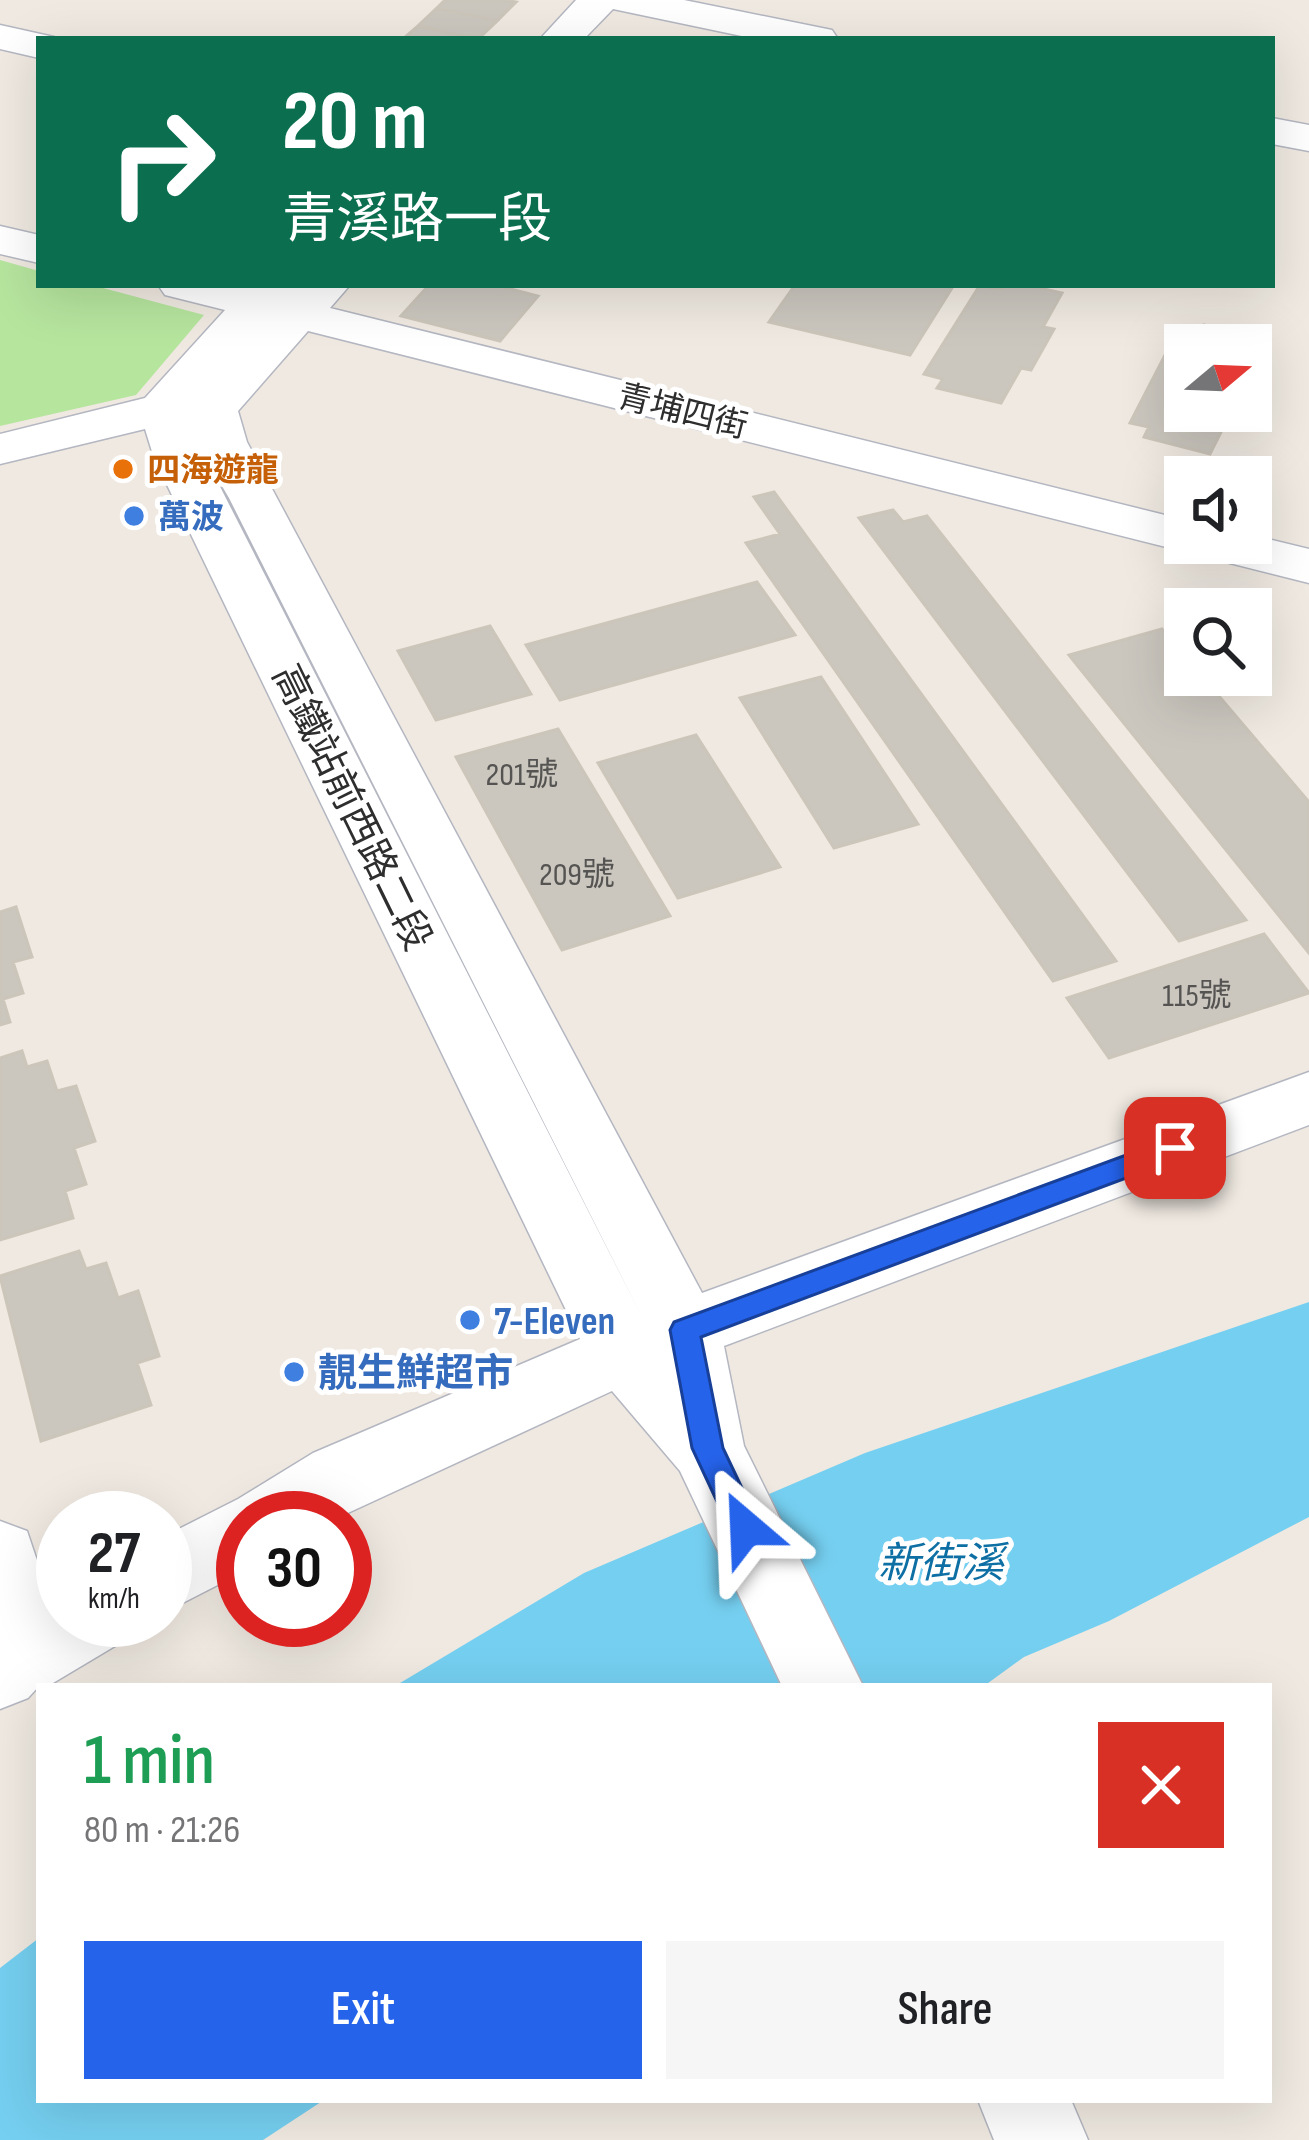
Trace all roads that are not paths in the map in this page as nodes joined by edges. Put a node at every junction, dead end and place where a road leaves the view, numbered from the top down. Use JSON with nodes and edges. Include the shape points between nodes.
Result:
{"nodes":[{"id":1,"x":559,"y":0,"type":"edge"},
{"id":2,"x":599,"y":0,"type":"edge"},
{"id":3,"x":624,"y":0,"type":"edge"},
{"id":4,"x":524,"y":36,"type":"edge"},
{"id":5,"x":564,"y":36,"type":"edge"},
{"id":6,"x":803,"y":36,"type":"edge"},
{"id":7,"x":0,"y":37,"type":"edge"},
{"id":8,"x":36,"y":45,"type":"edge"},
{"id":9,"x":1275,"y":132,"type":"edge"},
{"id":10,"x":1309,"y":138,"type":"edge"},
{"id":11,"x":0,"y":240,"type":"edge"},
{"id":12,"x":36,"y":249,"type":"edge"},
{"id":13,"x":209,"y":288,"type":"edge"},
{"id":14,"x":289,"y":297,"type":"edge"},
{"id":15,"x":163,"y":409,"type":"junction"},
{"id":16,"x":0,"y":449,"type":"edge"},
{"id":17,"x":1164,"y":530,"type":"edge"},
{"id":18,"x":1272,"y":557,"type":"edge"},
{"id":19,"x":1309,"y":566,"type":"edge"},
{"id":20,"x":1309,"y":1098,"type":"edge"},
{"id":21,"x":654,"y":1342,"type":"junction"},
{"id":22,"x":315,"y":1491,"type":"edge"},
{"id":23,"x":0,"y":1556,"type":"edge"},
{"id":24,"x":38,"y":1649,"type":"edge"},
{"id":25,"x":822,"y":1683,"type":"edge"},
{"id":26,"x":1024,"y":2103,"type":"edge"},
{"id":27,"x":1042,"y":2140,"type":"edge"}],
"edges":[{"from":1,"to":4,"type":"street"},
{"from":2,"to":5,"type":"street"},
{"from":3,"to":6,"type":"street"},
{"from":7,"to":8,"type":"street"},
{"from":9,"to":10,"type":"street"},
{"from":11,"to":12,"type":"street"},
{"from":13,"to":14,"type":"street","name":"青埔四街"},
{"from":14,"to":15,"type":"street"},
{"from":14,"to":17,"type":"street","name":"青埔四街"},
{"from":14,"to":21,"type":"street","name":"高鐵站前西路二段","via":[[213,410],[222,442],[277,539]]},
{"from":15,"to":16,"type":"street"},
{"from":15,"to":21,"type":"street","name":"高鐵站前西路二段","via":[[180,458]]},
{"from":18,"to":19,"type":"street"},
{"from":20,"to":21,"type":"street"},
{"from":21,"to":22,"type":"street"},
{"from":21,"to":25,"type":"street"},
{"from":23,"to":24,"type":"street"},
{"from":26,"to":27,"type":"street"}]}
